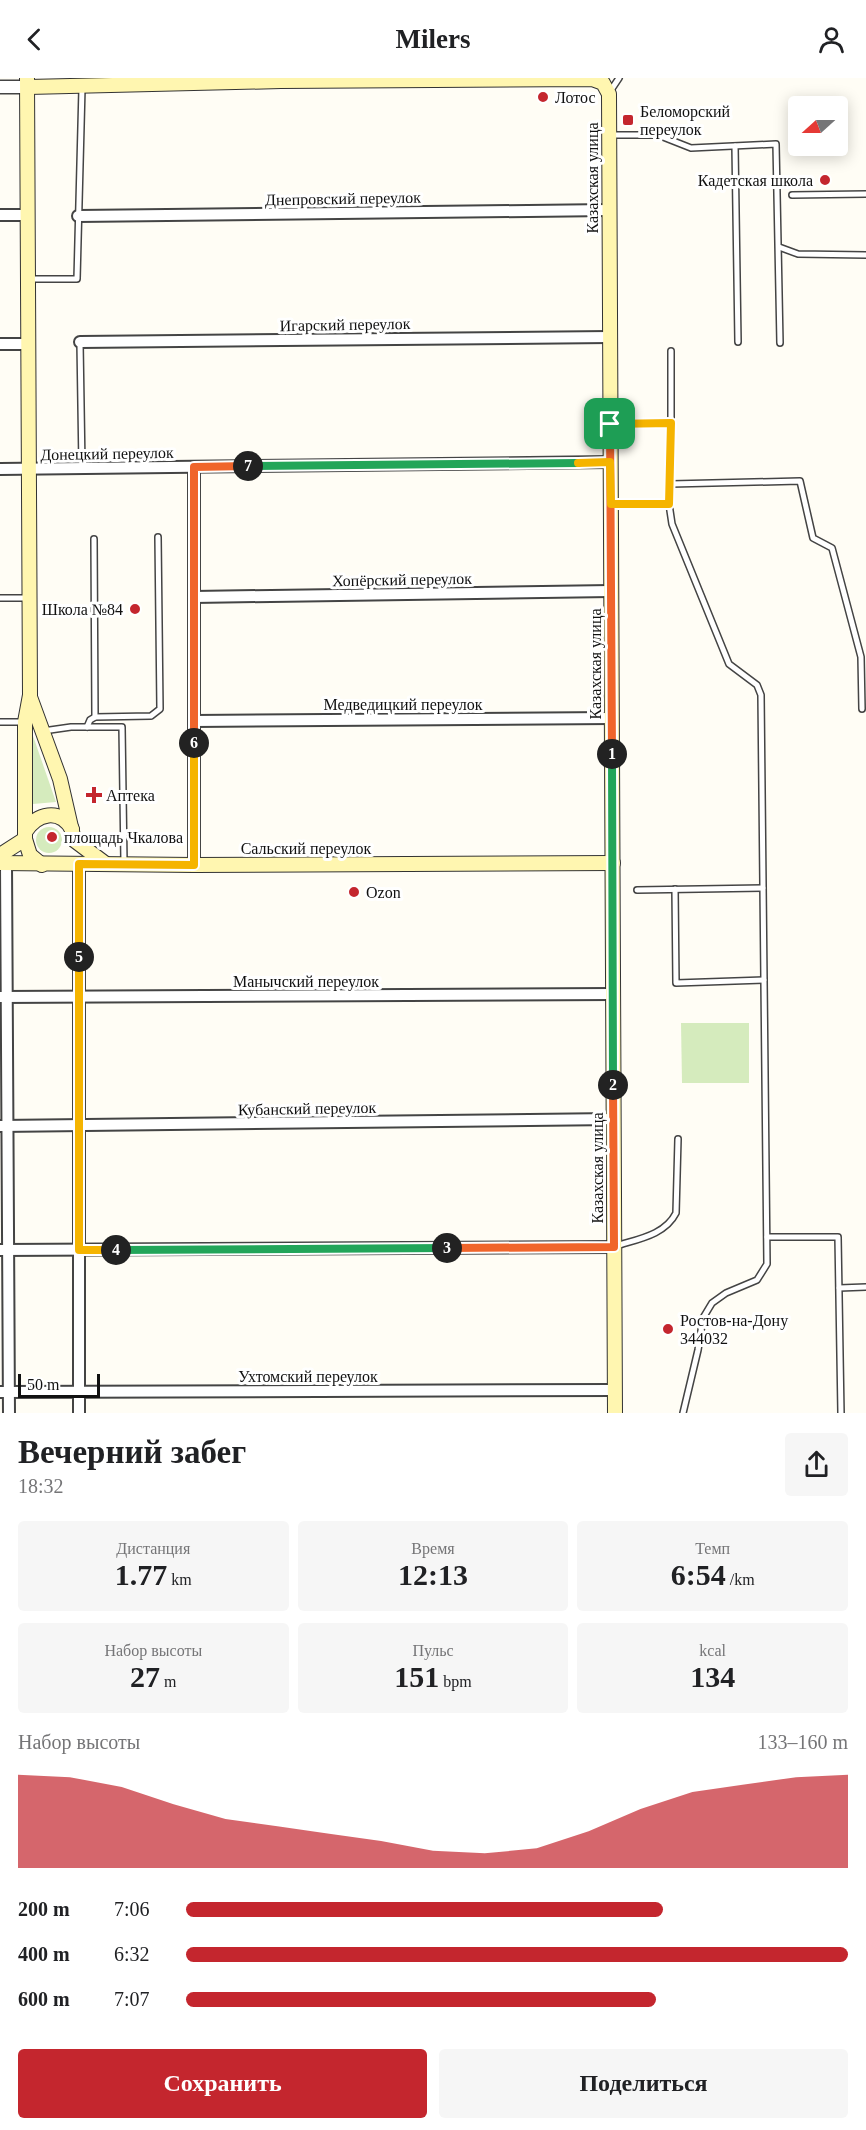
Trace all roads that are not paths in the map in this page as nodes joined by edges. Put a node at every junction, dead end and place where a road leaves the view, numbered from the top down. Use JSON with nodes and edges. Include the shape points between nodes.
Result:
{"nodes":[{"id":1,"x":619,"y":78,"type":"edge"},
{"id":2,"x":281,"y":79,"type":"edge"},
{"id":3,"x":592,"y":79,"type":"edge"},
{"id":4,"x":27,"y":82,"type":"edge"},
{"id":5,"x":77,"y":83,"type":"edge"},
{"id":6,"x":0,"y":87,"type":"edge"},
{"id":7,"x":609,"y":94,"type":"junction"},
{"id":8,"x":609,"y":135,"type":"junction"},
{"id":9,"x":735,"y":146,"type":"junction"},
{"id":10,"x":866,"y":194,"type":"edge"},
{"id":11,"x":792,"y":195,"type":"dead end"},
{"id":12,"x":609,"y":210,"type":"junction"},
{"id":13,"x":0,"y":215,"type":"edge"},
{"id":14,"x":26,"y":215,"type":"junction"},
{"id":15,"x":78,"y":216,"type":"junction"},
{"id":16,"x":779,"y":247,"type":"junction"},
{"id":17,"x":866,"y":255,"type":"edge"},
{"id":18,"x":26,"y":279,"type":"junction"},
{"id":19,"x":610,"y":337,"type":"junction"},
{"id":20,"x":80,"y":342,"type":"joint"},
{"id":21,"x":738,"y":342,"type":"dead end"},
{"id":22,"x":780,"y":343,"type":"dead end"},
{"id":23,"x":0,"y":344,"type":"edge"},
{"id":24,"x":27,"y":344,"type":"junction"},
{"id":25,"x":671,"y":351,"type":"dead end"},
{"id":26,"x":671,"y":423,"type":"junction"},
{"id":27,"x":610,"y":424,"type":"junction"},
{"id":28,"x":610,"y":462,"type":"junction"},
{"id":29,"x":81,"y":467,"type":"junction"},
{"id":30,"x":194,"y":467,"type":"junction"},
{"id":31,"x":0,"y":469,"type":"edge"},
{"id":32,"x":28,"y":469,"type":"junction"},
{"id":33,"x":671,"y":483,"type":"junction"},
{"id":34,"x":611,"y":504,"type":"junction"},
{"id":35,"x":669,"y":504,"type":"junction"},
{"id":36,"x":159,"y":537,"type":"dead end"},
{"id":37,"x":94,"y":539,"type":"dead end"},
{"id":38,"x":611,"y":591,"type":"junction"},
{"id":39,"x":194,"y":597,"type":"junction"},
{"id":40,"x":0,"y":598,"type":"edge"},
{"id":41,"x":29,"y":598,"type":"junction"},
{"id":42,"x":30,"y":695,"type":"junction"},
{"id":43,"x":862,"y":709,"type":"dead end"},
{"id":44,"x":95,"y":717,"type":"junction"},
{"id":45,"x":612,"y":718,"type":"junction"},
{"id":46,"x":194,"y":721,"type":"junction"},
{"id":47,"x":0,"y":722,"type":"edge"},
{"id":48,"x":25,"y":722,"type":"junction"},
{"id":49,"x":87,"y":727,"type":"junction"},
{"id":50,"x":43,"y":731,"type":"junction"},
{"id":51,"x":25,"y":835,"type":"junction"},
{"id":52,"x":74,"y":836,"type":"junction"},
{"id":53,"x":2,"y":860,"type":"edge"},
{"id":54,"x":613,"y":862,"type":"junction"},
{"id":55,"x":79,"y":864,"type":"junction"},
{"id":56,"x":106,"y":864,"type":"junction"},
{"id":57,"x":124,"y":864,"type":"junction"},
{"id":58,"x":47,"y":865,"type":"junction"},
{"id":59,"x":194,"y":865,"type":"junction"},
{"id":60,"x":763,"y":888,"type":"junction"},
{"id":61,"x":638,"y":890,"type":"dead end"},
{"id":62,"x":675,"y":890,"type":"junction"},
{"id":63,"x":764,"y":980,"type":"junction"},
{"id":64,"x":613,"y":994,"type":"junction"},
{"id":65,"x":3,"y":997,"type":"edge"},
{"id":66,"x":79,"y":997,"type":"junction"},
{"id":67,"x":614,"y":1119,"type":"junction"},
{"id":68,"x":4,"y":1126,"type":"edge"},
{"id":69,"x":79,"y":1126,"type":"junction"},
{"id":70,"x":678,"y":1139,"type":"dead end"},
{"id":71,"x":767,"y":1237,"type":"junction"},
{"id":72,"x":614,"y":1247,"type":"junction"},
{"id":73,"x":4,"y":1250,"type":"edge"},
{"id":74,"x":79,"y":1250,"type":"junction"},
{"id":75,"x":866,"y":1287,"type":"edge"},
{"id":76,"x":839,"y":1288,"type":"junction"},
{"id":77,"x":615,"y":1390,"type":"junction"},
{"id":78,"x":79,"y":1391,"type":"junction"},
{"id":79,"x":4,"y":1392,"type":"edge"},
{"id":80,"x":9,"y":1413,"type":"edge"},
{"id":81,"x":79,"y":1413,"type":"edge"},
{"id":82,"x":615,"y":1413,"type":"edge"},
{"id":83,"x":683,"y":1413,"type":"edge"},
{"id":84,"x":841,"y":1413,"type":"edge"}],
"edges":[{"from":1,"to":7,"type":"lane"},
{"from":2,"to":3,"type":"main road"},
{"from":2,"to":5,"type":"main road"},
{"from":3,"to":7,"type":"main road","via":[[603,83]]},
{"from":4,"to":5,"type":"main road"},
{"from":4,"to":6,"type":"street"},
{"from":4,"to":14,"type":"main road"},
{"from":5,"to":15,"type":"lane"},
{"from":7,"to":8,"type":"main road","name":"Казахская улица"},
{"from":8,"to":9,"type":"lane","via":[[658,135],[692,147]]},
{"from":8,"to":12,"type":"main road","name":"Казахская улица"},
{"from":9,"to":16,"type":"lane","via":[[776,144]]},
{"from":9,"to":21,"type":"lane"},
{"from":10,"to":11,"type":"lane"},
{"from":12,"to":15,"type":"street","name":"Днепровский переулок"},
{"from":12,"to":19,"type":"main road","name":"Казахская улица"},
{"from":13,"to":14,"type":"street"},
{"from":14,"to":18,"type":"main road"},
{"from":15,"to":18,"type":"lane","via":[[77,279]]},
{"from":16,"to":17,"type":"lane","via":[[798,254]]},
{"from":16,"to":22,"type":"lane"},
{"from":18,"to":24,"type":"main road"},
{"from":19,"to":20,"type":"street","name":"Игарский переулок"},
{"from":19,"to":27,"type":"main road","name":"Казахская улица"},
{"from":20,"to":29,"type":"lane"},
{"from":23,"to":24,"type":"street"},
{"from":24,"to":32,"type":"main road"},
{"from":25,"to":26,"type":"lane"},
{"from":26,"to":27,"type":"lane"},
{"from":26,"to":33,"type":"lane"},
{"from":27,"to":28,"type":"main road","name":"Казахская улица"},
{"from":28,"to":30,"type":"street","name":"Донецкий переулок"},
{"from":28,"to":34,"type":"main road","name":"Казахская улица"},
{"from":29,"to":30,"type":"street","name":"Донецкий переулок"},
{"from":29,"to":32,"type":"street","name":"Донецкий переулок"},
{"from":30,"to":39,"type":"street"},
{"from":31,"to":32,"type":"street","name":"Донецкий переулок"},
{"from":32,"to":41,"type":"main road"},
{"from":33,"to":35,"type":"lane"},
{"from":33,"to":43,"type":"lane","via":[[800,481],[813,538],[832,548],[856,629]]},
{"from":34,"to":35,"type":"lane"},
{"from":34,"to":38,"type":"main road","name":"Казахская улица"},
{"from":35,"to":60,"type":"lane","via":[[672,524],[729,664],[757,685],[761,695]]},
{"from":36,"to":44,"type":"lane","via":[[160,709],[151,716]]},
{"from":37,"to":44,"type":"lane"},
{"from":38,"to":39,"type":"street","name":"Хопёрский переулок"},
{"from":38,"to":45,"type":"main road","name":"Казахская улица"},
{"from":39,"to":46,"type":"street"},
{"from":40,"to":41,"type":"lane"},
{"from":41,"to":42,"type":"main road"},
{"from":42,"to":48,"type":"main road"},
{"from":42,"to":50,"type":"main road"},
{"from":44,"to":49,"type":"lane"},
{"from":45,"to":46,"type":"street","name":"Медведицкий переулок"},
{"from":45,"to":54,"type":"main road","name":"Казахская улица"},
{"from":46,"to":59,"type":"street"},
{"from":47,"to":48,"type":"lane"},
{"from":48,"to":51,"type":"main road"},
{"from":49,"to":50,"type":"lane"},
{"from":49,"to":57,"type":"lane","via":[[122,727]]},
{"from":50,"to":52,"type":"main road"},
{"from":51,"to":52,"type":"main road","via":[[35,820],[47,815],[60,817]]},
{"from":51,"to":53,"type":"main road"},
{"from":51,"to":58,"type":"main road","via":[[30,855]]},
{"from":52,"to":56,"type":"main road"},
{"from":52,"to":58,"type":"main road","via":[[68,856]]},
{"from":53,"to":58,"type":"main road","name":"Сальский переулок"},
{"from":53,"to":65,"type":"street"},
{"from":54,"to":59,"type":"main road","name":"Сальский переулок"},
{"from":54,"to":64,"type":"main road","name":"Казахская улица"},
{"from":55,"to":56,"type":"main road","name":"Сальский переулок"},
{"from":55,"to":58,"type":"main road","name":"Сальский переулок"},
{"from":55,"to":66,"type":"street"},
{"from":56,"to":57,"type":"main road","name":"Сальский переулок"},
{"from":57,"to":59,"type":"main road","name":"Сальский переулок"},
{"from":60,"to":62,"type":"lane"},
{"from":60,"to":63,"type":"lane"},
{"from":61,"to":62,"type":"lane"},
{"from":62,"to":63,"type":"lane","via":[[675,982]]},
{"from":63,"to":71,"type":"lane"},
{"from":64,"to":66,"type":"street","name":"Манычский переулок"},
{"from":64,"to":67,"type":"main road","name":"Казахская улица"},
{"from":65,"to":66,"type":"street","name":"Манычский переулок"},
{"from":65,"to":68,"type":"street"},
{"from":66,"to":69,"type":"street"},
{"from":67,"to":69,"type":"street","name":"Кубанский переулок"},
{"from":67,"to":72,"type":"main road","name":"Казахская улица"},
{"from":68,"to":69,"type":"street","name":"Кубанский переулок"},
{"from":68,"to":73,"type":"street"},
{"from":69,"to":74,"type":"street"},
{"from":70,"to":72,"type":"lane","via":[[676,1213],[672,1222],[662,1230]]},
{"from":71,"to":76,"type":"lane","via":[[838,1237]]},
{"from":71,"to":83,"type":"lane","via":[[765,1271],[757,1280],[712,1303],[703,1318]]},
{"from":72,"to":74,"type":"street"},
{"from":72,"to":77,"type":"main road","name":"Казахская улица"},
{"from":73,"to":74,"type":"street"},
{"from":73,"to":79,"type":"street"},
{"from":74,"to":78,"type":"street"},
{"from":75,"to":76,"type":"lane"},
{"from":76,"to":84,"type":"lane"},
{"from":77,"to":78,"type":"street","name":"Ухтомский переулок"},
{"from":77,"to":82,"type":"main road","name":"Казахская улица"},
{"from":78,"to":79,"type":"street","name":"Ухтомский переулок"},
{"from":78,"to":81,"type":"street"},
{"from":79,"to":80,"type":"street"}]}
